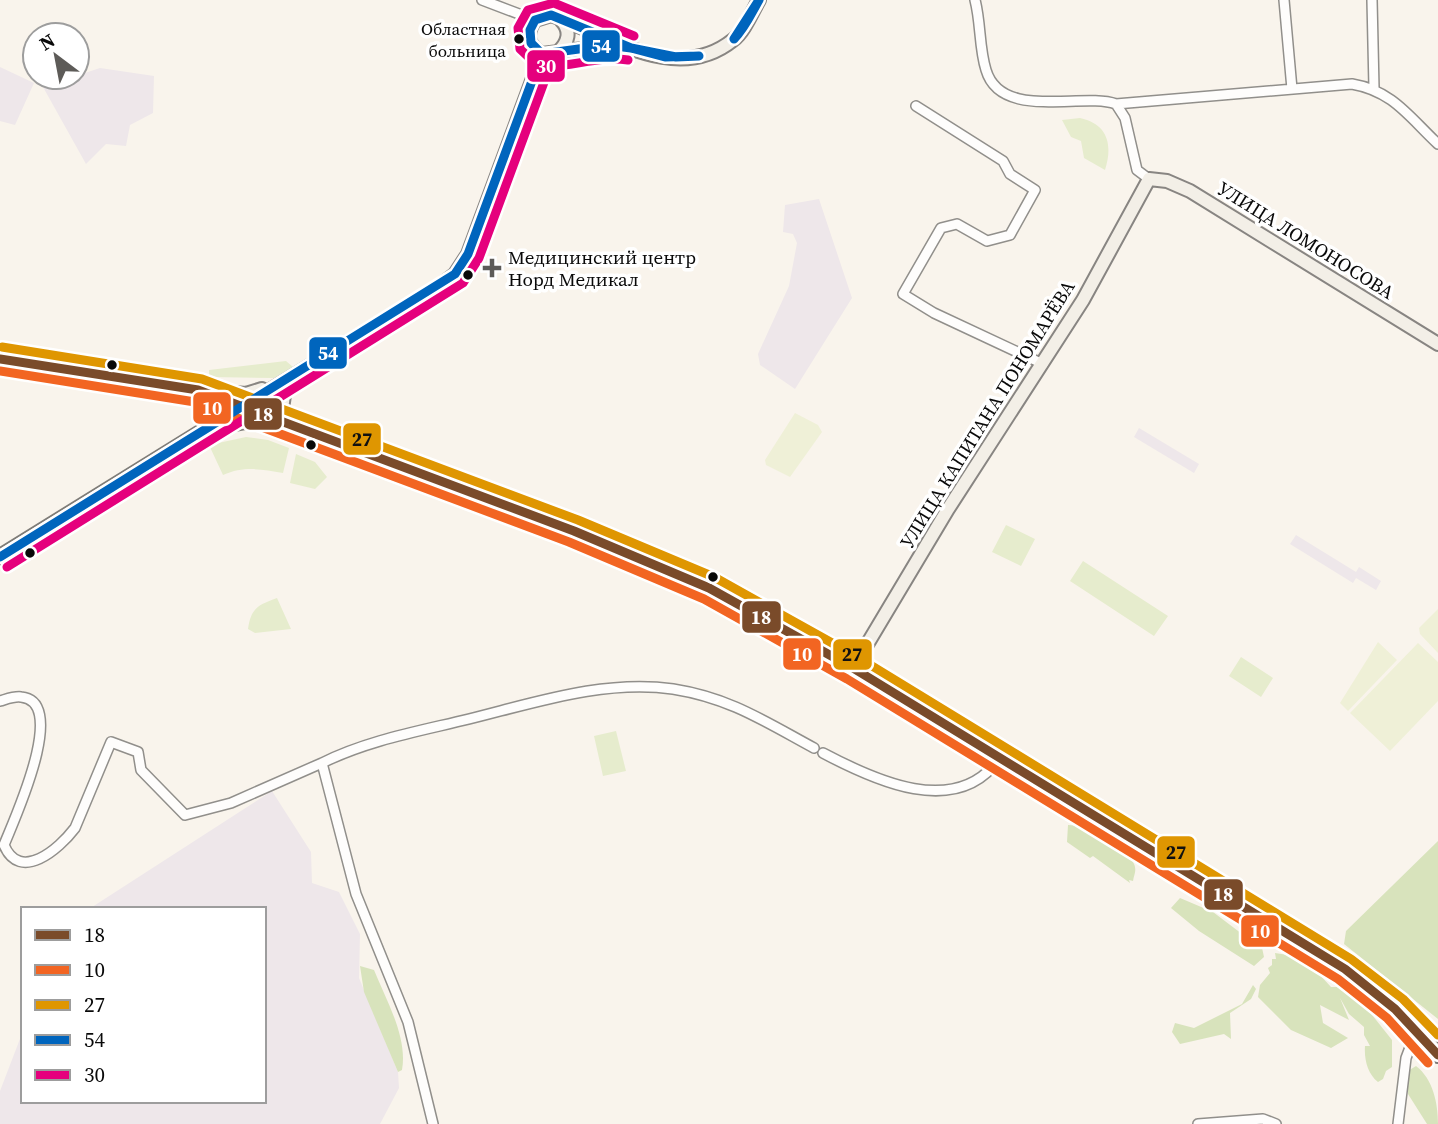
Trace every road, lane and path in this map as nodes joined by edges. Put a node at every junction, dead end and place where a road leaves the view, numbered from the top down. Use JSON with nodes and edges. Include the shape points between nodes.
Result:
{"nodes":[{"id":1,"x":482,"y":0,"type":"edge"},
{"id":2,"x":759,"y":0,"type":"edge"},
{"id":3,"x":975,"y":0,"type":"edge"},
{"id":4,"x":1284,"y":0,"type":"edge"},
{"id":5,"x":1372,"y":0,"type":"edge"},
{"id":6,"x":558,"y":18,"type":"junction"},
{"id":7,"x":535,"y":20,"type":"junction"},
{"id":8,"x":616,"y":45,"type":"junction"},
{"id":9,"x":558,"y":52,"type":"junction"},
{"id":10,"x":542,"y":54,"type":"junction"},
{"id":11,"x":1374,"y":88,"type":"junction"},
{"id":12,"x":1292,"y":89,"type":"junction"},
{"id":13,"x":916,"y":106,"type":"dead end"},
{"id":14,"x":1121,"y":106,"type":"junction"},
{"id":15,"x":1438,"y":144,"type":"edge"},
{"id":16,"x":1149,"y":179,"type":"junction"},
{"id":17,"x":1438,"y":344,"type":"edge"},
{"id":18,"x":0,"y":359,"type":"edge"},
{"id":19,"x":1043,"y":364,"type":"junction"},
{"id":20,"x":286,"y":381,"type":"junction"},
{"id":21,"x":198,"y":390,"type":"junction"},
{"id":22,"x":244,"y":406,"type":"junction"},
{"id":23,"x":202,"y":429,"type":"junction"},
{"id":24,"x":301,"y":430,"type":"junction"},
{"id":25,"x":0,"y":557,"type":"edge"},
{"id":26,"x":853,"y":668,"type":"junction"},
{"id":27,"x":0,"y":701,"type":"edge"},
{"id":28,"x":999,"y":759,"type":"junction"},
{"id":29,"x":322,"y":763,"type":"junction"},
{"id":30,"x":1417,"y":1029,"type":"junction"},
{"id":31,"x":1438,"y":1055,"type":"edge"},
{"id":32,"x":433,"y":1124,"type":"edge"},
{"id":33,"x":1198,"y":1124,"type":"edge"},
{"id":34,"x":1276,"y":1124,"type":"edge"},
{"id":35,"x":1398,"y":1124,"type":"edge"}],
"edges":[{"from":1,"to":7,"type":"street"},
{"from":2,"to":8,"type":"street","via":[[734,40],[706,54],[682,59]]},
{"from":3,"to":14,"type":"street","via":[[985,69],[998,88],[1036,103],[1102,101]]},
{"from":4,"to":12,"type":"street"},
{"from":5,"to":11,"type":"street"},
{"from":6,"to":7,"type":"street"},
{"from":6,"to":8,"type":"street"},
{"from":6,"to":9,"type":"street","via":[[568,32]]},
{"from":7,"to":10,"type":"street","via":[[528,34],[530,43]]},
{"from":8,"to":9,"type":"street"},
{"from":9,"to":10,"type":"street"},
{"from":10,"to":20,"type":"street","via":[[461,266],[438,287]]},
{"from":11,"to":12,"type":"street","via":[[1352,84]]},
{"from":11,"to":15,"type":"street","via":[[1406,110]]},
{"from":12,"to":14,"type":"street"},
{"from":13,"to":19,"type":"street","via":[[1003,161],[1010,174],[1035,190],[1010,235],[987,241],[957,224],[941,228],[903,293],[934,313]]},
{"from":14,"to":16,"type":"street","via":[[1137,170]]},
{"from":16,"to":17,"type":"street","name":"УЛИЦА ЛОМОНОСОВА","via":[[1190,191]]},
{"from":16,"to":19,"type":"street","name":"УЛИЦА КАПИТАНА ПОНОМАРЁВА"},
{"from":18,"to":21,"type":"main road"},
{"from":19,"to":26,"type":"street","name":"УЛИЦА КАПИТАНА ПОНОМАРЁВА","via":[[948,509]]},
{"from":20,"to":21,"type":"street","via":[[246,394]]},
{"from":20,"to":22,"type":"street"},
{"from":20,"to":24,"type":"street","via":[[281,416]]},
{"from":21,"to":22,"type":"main road"},
{"from":22,"to":23,"type":"main road"},
{"from":22,"to":24,"type":"main road"},
{"from":23,"to":24,"type":"main road","via":[[251,420]]},
{"from":23,"to":25,"type":"main road"},
{"from":24,"to":26,"type":"main road","via":[[645,559],[709,588]]},
{"from":26,"to":28,"type":"main road"},
{"from":27,"to":29,"type":"street","via":[[20,696],[30,699],[41,720],[29,788],[4,845],[9,858],[20,863],[40,861],[67,839],[111,743],[138,752],[141,770],[185,815],[231,803]]},
{"from":28,"to":29,"type":"street","via":[[988,774],[973,783],[942,790],[912,789],[885,783],[734,705],[671,689],[629,687],[571,695],[452,723],[347,750]]},
{"from":28,"to":30,"type":"main road","via":[[1345,969]]},
{"from":29,"to":32,"type":"street","via":[[356,894],[408,1022]]},
{"from":30,"to":31,"type":"main road"},
{"from":30,"to":35,"type":"street","via":[[1406,1058]]},
{"from":33,"to":34,"type":"street","via":[[1263,1119]]}]}
